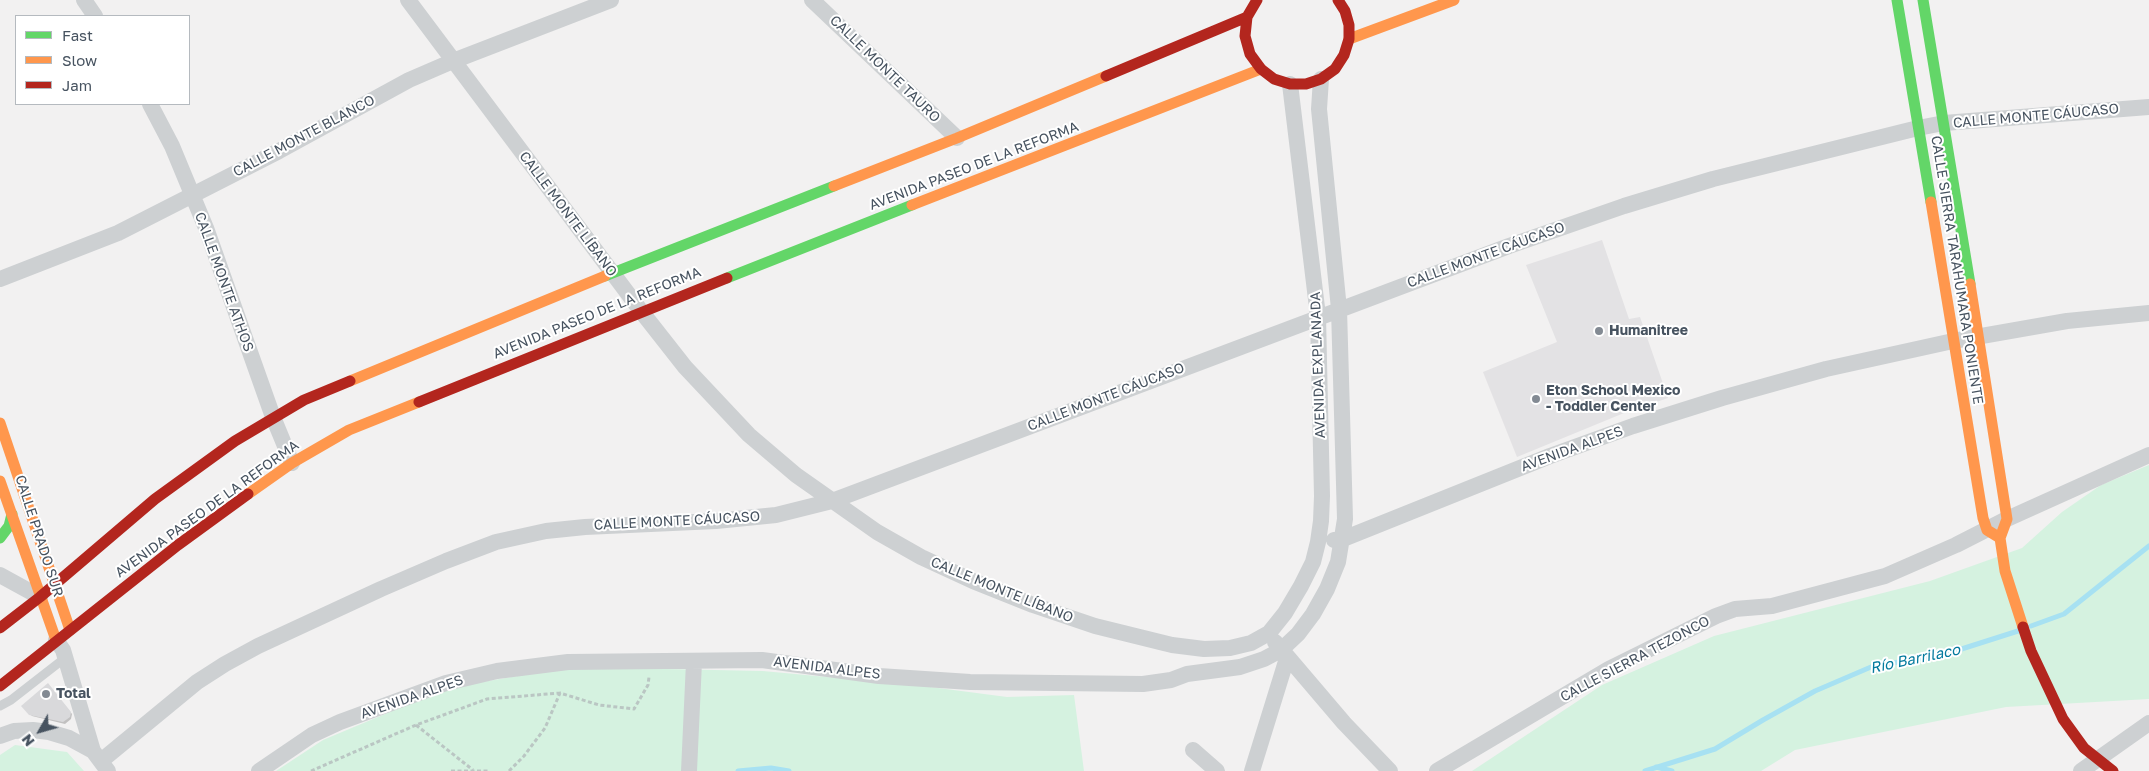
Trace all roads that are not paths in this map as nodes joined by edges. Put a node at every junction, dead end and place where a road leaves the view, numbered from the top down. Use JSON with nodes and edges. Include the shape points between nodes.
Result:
{"nodes":[{"id":1,"x":84,"y":0,"type":"edge"},
{"id":2,"x":408,"y":0,"type":"edge"},
{"id":3,"x":611,"y":0,"type":"edge"},
{"id":4,"x":812,"y":0,"type":"edge"},
{"id":5,"x":1338,"y":0,"type":"edge"},
{"id":6,"x":1454,"y":0,"type":"edge"},
{"id":7,"x":1897,"y":0,"type":"edge"},
{"id":8,"x":1923,"y":0,"type":"edge"},
{"id":9,"x":1249,"y":6,"type":"edge"},
{"id":10,"x":93,"y":15,"type":"edge"},
{"id":11,"x":1349,"y":40,"type":"junction"},
{"id":12,"x":453,"y":61,"type":"junction"},
{"id":13,"x":1260,"y":69,"type":"junction"},
{"id":14,"x":1322,"y":79,"type":"junction"},
{"id":15,"x":1290,"y":84,"type":"junction"},
{"id":16,"x":151,"y":105,"type":"edge"},
{"id":17,"x":2149,"y":107,"type":"edge"},
{"id":18,"x":1944,"y":123,"type":"junction"},
{"id":19,"x":1918,"y":128,"type":"junction"},
{"id":20,"x":957,"y":138,"type":"junction"},
{"id":21,"x":192,"y":195,"type":"junction"},
{"id":22,"x":613,"y":273,"type":"junction"},
{"id":23,"x":0,"y":279,"type":"edge"},
{"id":24,"x":1339,"y":309,"type":"junction"},
{"id":25,"x":641,"y":311,"type":"junction"},
{"id":26,"x":2149,"y":313,"type":"edge"},
{"id":27,"x":1318,"y":316,"type":"junction"},
{"id":28,"x":1979,"y":336,"type":"junction"},
{"id":29,"x":1953,"y":341,"type":"junction"},
{"id":30,"x":273,"y":417,"type":"junction"},
{"id":31,"x":0,"y":423,"type":"edge"},
{"id":32,"x":2149,"y":455,"type":"edge"},
{"id":33,"x":292,"y":463,"type":"junction"},
{"id":34,"x":0,"y":481,"type":"edge"},
{"id":35,"x":832,"y":501,"type":"junction"},
{"id":36,"x":12,"y":514,"type":"junction"},
{"id":37,"x":2007,"y":519,"type":"junction"},
{"id":38,"x":1993,"y":534,"type":"junction"},
{"id":39,"x":0,"y":538,"type":"edge"},
{"id":40,"x":1343,"y":539,"type":"junction"},
{"id":41,"x":1318,"y":542,"type":"junction"},
{"id":42,"x":0,"y":575,"type":"edge"},
{"id":43,"x":56,"y":584,"type":"junction"},
{"id":44,"x":40,"y":597,"type":"junction"},
{"id":45,"x":0,"y":628,"type":"edge"},
{"id":46,"x":70,"y":630,"type":"junction"},
{"id":47,"x":1269,"y":633,"type":"junction"},
{"id":48,"x":1192,"y":647,"type":"junction"},
{"id":49,"x":61,"y":649,"type":"junction"},
{"id":50,"x":1284,"y":654,"type":"junction"},
{"id":51,"x":694,"y":662,"type":"junction"},
{"id":52,"x":1187,"y":674,"type":"junction"},
{"id":53,"x":0,"y":686,"type":"edge"},
{"id":54,"x":0,"y":706,"type":"edge"},
{"id":55,"x":2149,"y":723,"type":"edge"},
{"id":56,"x":0,"y":736,"type":"edge"},
{"id":57,"x":1193,"y":750,"type":"dead end"},
{"id":58,"x":101,"y":761,"type":"edge"},
{"id":59,"x":2090,"y":767,"type":"edge"},
{"id":60,"x":259,"y":771,"type":"edge"},
{"id":61,"x":689,"y":771,"type":"edge"},
{"id":62,"x":1217,"y":771,"type":"edge"},
{"id":63,"x":1252,"y":771,"type":"edge"},
{"id":64,"x":1390,"y":771,"type":"edge"},
{"id":65,"x":1436,"y":771,"type":"edge"},
{"id":66,"x":2113,"y":771,"type":"edge"}],
"edges":[{"from":1,"to":10,"type":"street"},
{"from":2,"to":12,"type":"street","name":"CALLE MONTE LÍBANO"},
{"from":3,"to":12,"type":"street","name":"CALLE MONTE BLANCO"},
{"from":4,"to":20,"type":"street","name":"CALLE MONTE TAURO"},
{"from":5,"to":11,"type":"main road","via":[[1349,25]]},
{"from":6,"to":11,"type":"main road"},
{"from":7,"to":19,"type":"main road","name":"CALLE SIERRA TARAHUMARA PONIENTE"},
{"from":8,"to":18,"type":"main road","name":"CALLE SIERRA TARAHUMARA PONIENTE"},
{"from":9,"to":13,"type":"main road","via":[[1245,36],[1250,54]]},
{"from":9,"to":20,"type":"main road"},
{"from":11,"to":14,"type":"main road","via":[[1335,69]]},
{"from":12,"to":21,"type":"street","name":"CALLE MONTE BLANCO","via":[[394,88]]},
{"from":12,"to":22,"type":"street","name":"CALLE MONTE LÍBANO"},
{"from":13,"to":15,"type":"main road","via":[[1274,79]]},
{"from":13,"to":25,"type":"main road","name":"AVENIDA PASEO DE LA REFORMA"},
{"from":14,"to":15,"type":"main road"},
{"from":14,"to":24,"type":"street","name":"AVENIDA EXPLANADA","via":[[1319,109]]},
{"from":15,"to":27,"type":"street","name":"AVENIDA EXPLANADA"},
{"from":16,"to":21,"type":"street","name":"CALLE MONTE ATHOS"},
{"from":17,"to":18,"type":"street","name":"CALLE MONTE CÁUCASO"},
{"from":18,"to":19,"type":"street","name":"CALLE MONTE CÁUCASO"},
{"from":18,"to":28,"type":"main road","name":"CALLE SIERRA TARAHUMARA PONIENTE"},
{"from":19,"to":24,"type":"street","name":"CALLE MONTE CÁUCASO","via":[[1774,162],[1624,206]]},
{"from":19,"to":29,"type":"main road","name":"CALLE SIERRA TARAHUMARA PONIENTE"},
{"from":20,"to":22,"type":"main road"},
{"from":21,"to":23,"type":"street","name":"CALLE MONTE BLANCO","via":[[118,232]]},
{"from":21,"to":30,"type":"street","name":"CALLE MONTE ATHOS"},
{"from":22,"to":25,"type":"street","name":"CALLE MONTE LÍBANO"},
{"from":22,"to":30,"type":"main road","via":[[341,383]]},
{"from":24,"to":27,"type":"street","name":"CALLE MONTE CÁUCASO"},
{"from":24,"to":40,"type":"street","name":"AVENIDA EXPLANADA","via":[[1345,492]]},
{"from":25,"to":33,"type":"main road","name":"AVENIDA PASEO DE LA REFORMA","via":[[349,430]]},
{"from":25,"to":35,"type":"street","name":"CALLE MONTE LÍBANO","via":[[719,405],[769,452]]},
{"from":26,"to":28,"type":"street","name":"AVENIDA ALPES","via":[[2058,322]]},
{"from":27,"to":35,"type":"street","name":"CALLE MONTE CÁUCASO"},
{"from":27,"to":41,"type":"street","name":"AVENIDA EXPLANADA","via":[[1322,496]]},
{"from":28,"to":29,"type":"street","name":"AVENIDA ALPES"},
{"from":28,"to":37,"type":"main road","name":"CALLE SIERRA TARAHUMARA PONIENTE"},
{"from":29,"to":38,"type":"main road","name":"CALLE SIERRA TARAHUMARA PONIENTE"},
{"from":29,"to":40,"type":"street","name":"AVENIDA ALPES","via":[[1826,369],[1633,426]]},
{"from":30,"to":33,"type":"street","name":"CALLE MONTE ATHOS"},
{"from":30,"to":43,"type":"main road","via":[[155,499]]},
{"from":31,"to":43,"type":"main road","name":"CALLE PRADO SUR"},
{"from":32,"to":37,"type":"street","name":"CALLE SIERRA TEZONCO"},
{"from":33,"to":46,"type":"main road","name":"AVENIDA PASEO DE LA REFORMA","via":[[178,545]]},
{"from":34,"to":36,"type":"main road","name":"CALLE PRADO SUR"},
{"from":35,"to":48,"type":"street","name":"CALLE MONTE LÍBANO","via":[[920,557],[981,585],[1095,626]]},
{"from":35,"to":58,"type":"street","name":"CALLE MONTE CÁUCASO","via":[[776,515],[585,527],[546,531],[496,542],[381,589],[225,664],[197,682]]},
{"from":36,"to":39,"type":"main road","via":[[9,526]]},
{"from":36,"to":44,"type":"main road","name":"CALLE PRADO SUR"},
{"from":37,"to":38,"type":"street","name":"CALLE SIERRA TEZONCO"},
{"from":38,"to":59,"type":"main road","name":"CALLE SIERRA TARAHUMARA PONIENTE","via":[[2031,651],[2063,720],[2084,748]]},
{"from":38,"to":65,"type":"street","name":"CALLE SIERRA TEZONCO","via":[[1885,576],[1772,606],[1735,609],[1716,616],[1609,669]]},
{"from":40,"to":41,"type":"street","name":"AVENIDA ALPES"},
{"from":40,"to":50,"type":"street","name":"AVENIDA ALPES","via":[[1327,590]]},
{"from":41,"to":47,"type":"street","name":"AVENIDA EXPLANADA","via":[[1302,586]]},
{"from":42,"to":44,"type":"street"},
{"from":43,"to":44,"type":"main road"},
{"from":43,"to":46,"type":"main road","name":"CALLE PRADO SUR"},
{"from":44,"to":45,"type":"main road"},
{"from":44,"to":49,"type":"main road","name":"CALLE PRADO SUR"},
{"from":46,"to":49,"type":"street"},
{"from":47,"to":48,"type":"street","name":"CALLE MONTE LÍBANO","via":[[1251,643],[1230,648]]},
{"from":47,"to":50,"type":"street"},
{"from":48,"to":52,"type":"street"},
{"from":49,"to":53,"type":"main road"},
{"from":49,"to":54,"type":"lane","via":[[11,700]]},
{"from":49,"to":58,"type":"street","name":"CALLE PRADO SUR"},
{"from":50,"to":52,"type":"street","name":"AVENIDA ALPES","via":[[1240,667]]},
{"from":50,"to":63,"type":"street"},
{"from":50,"to":64,"type":"street"},
{"from":51,"to":52,"type":"street","name":"AVENIDA ALPES","via":[[762,660],[879,676],[980,682],[1143,684]]},
{"from":51,"to":60,"type":"street","name":"AVENIDA ALPES","via":[[568,662],[497,671],[446,683],[340,722]]},
{"from":51,"to":61,"type":"street"},
{"from":55,"to":59,"type":"street"},
{"from":56,"to":58,"type":"street","via":[[14,731],[49,732],[69,738]]},
{"from":57,"to":62,"type":"street"},
{"from":59,"to":66,"type":"main road"}]}
